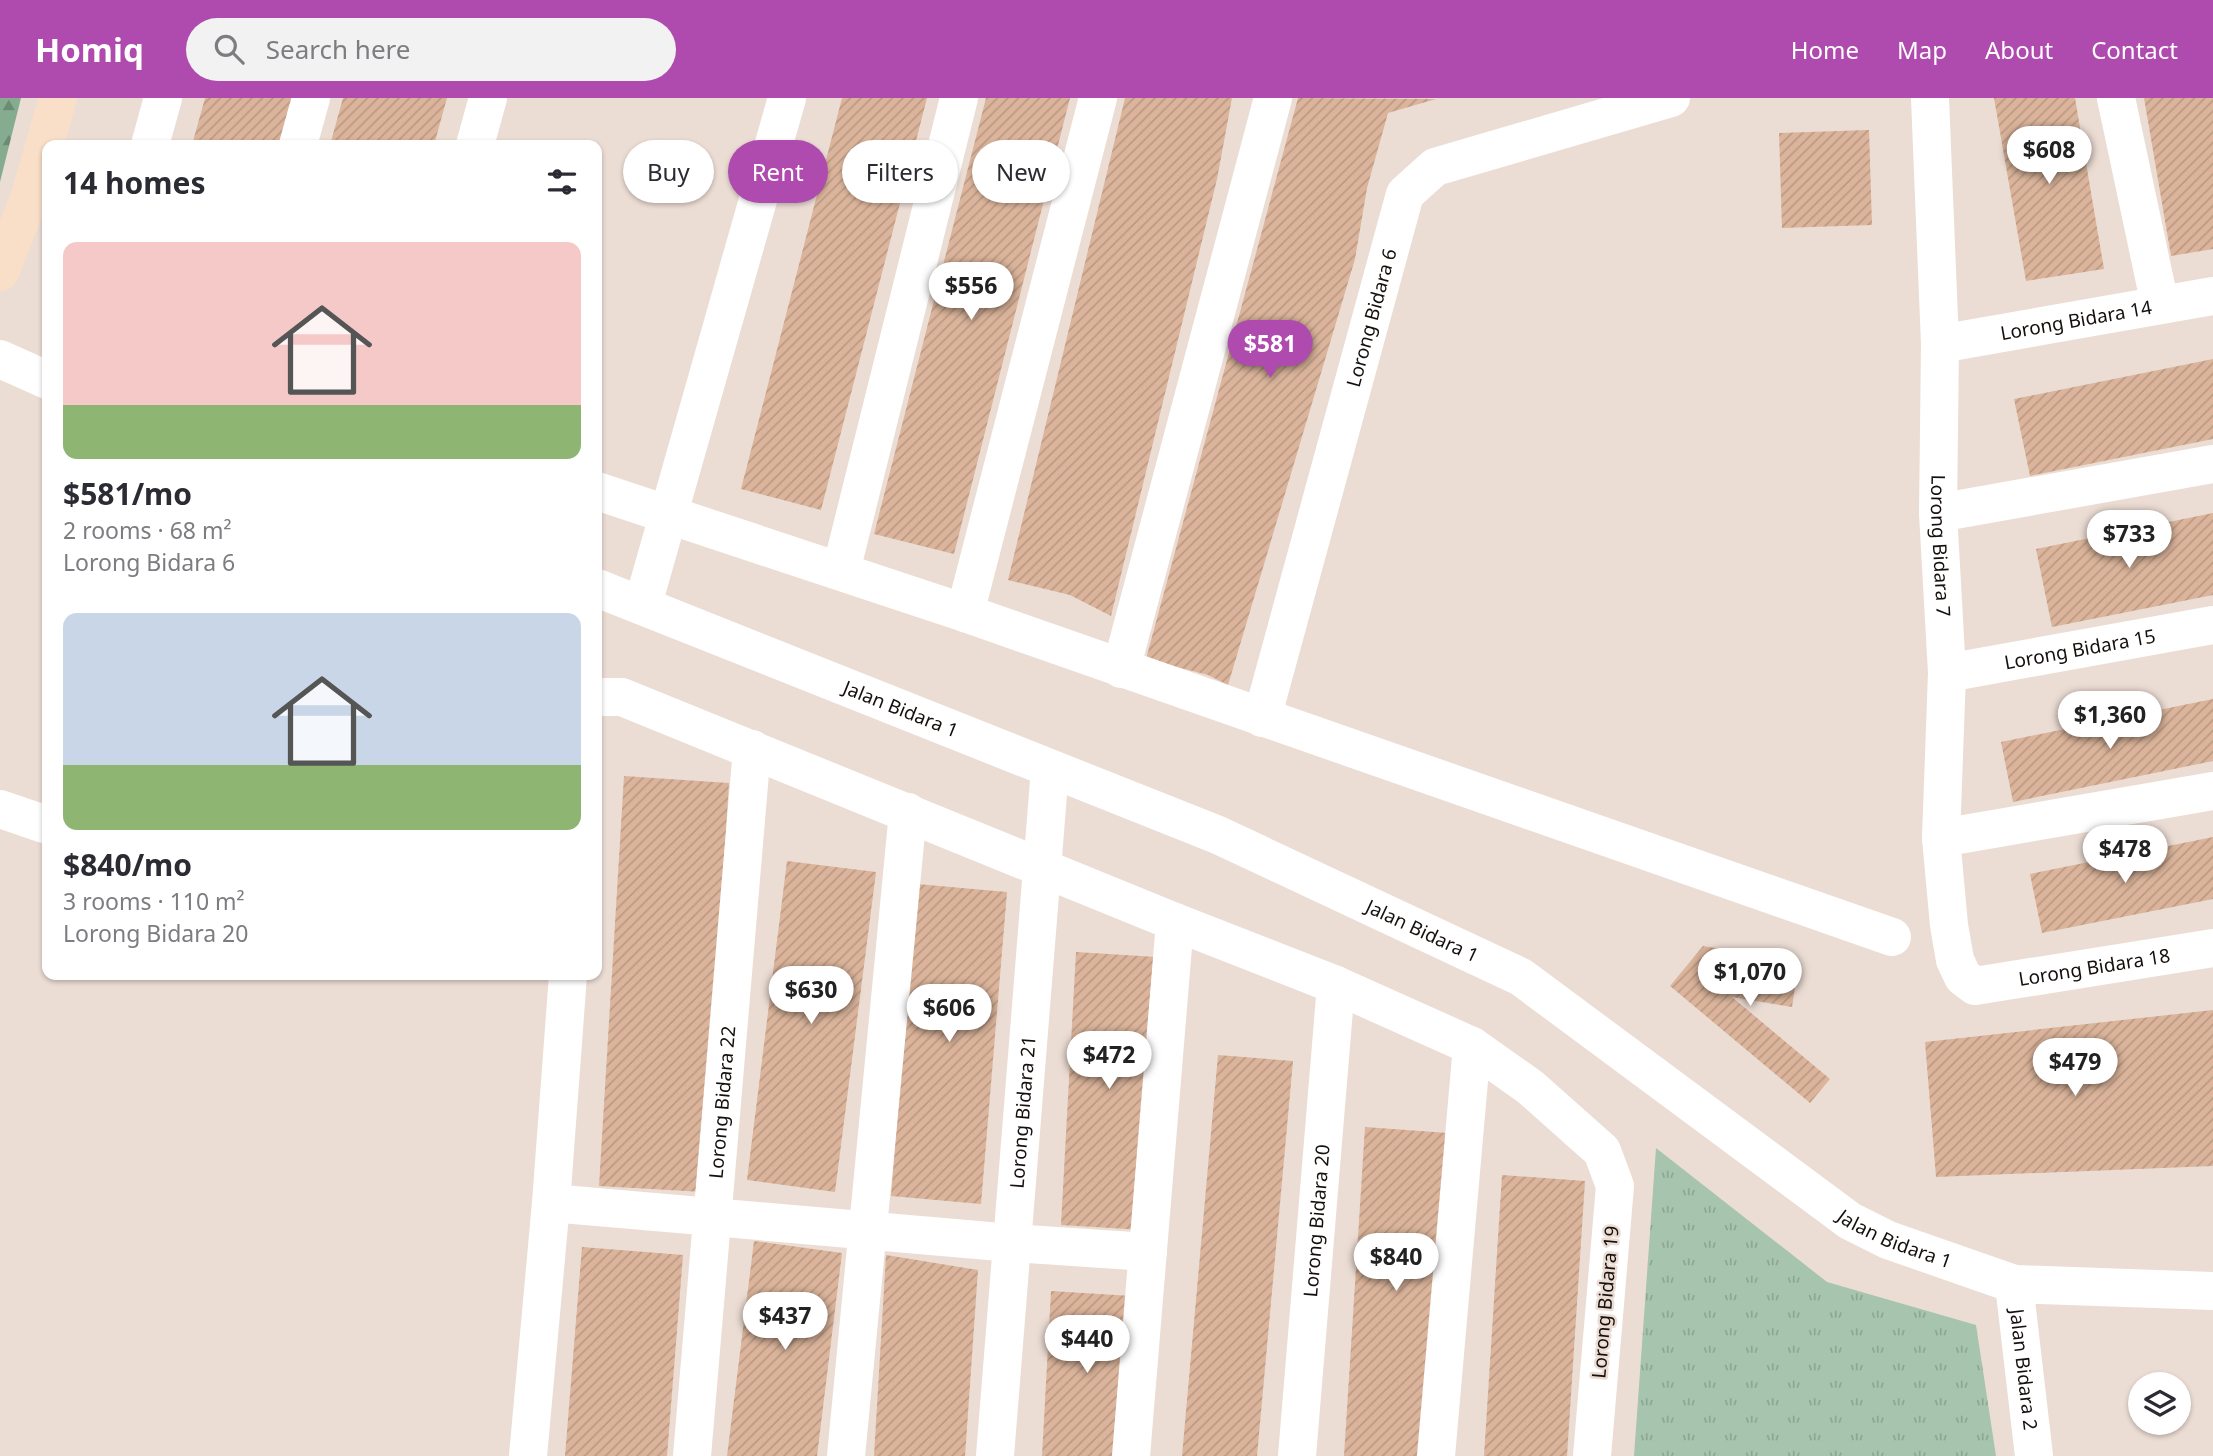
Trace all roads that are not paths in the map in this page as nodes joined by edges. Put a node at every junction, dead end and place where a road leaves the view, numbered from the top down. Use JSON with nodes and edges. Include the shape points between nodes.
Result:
{"nodes":[{"id":1,"x":58,"y":98,"type":"edge"},
{"id":2,"x":163,"y":98,"type":"edge"},
{"id":3,"x":311,"y":98,"type":"edge"},
{"id":4,"x":488,"y":98,"type":"edge"},
{"id":5,"x":787,"y":98,"type":"edge"},
{"id":6,"x":959,"y":98,"type":"edge"},
{"id":7,"x":1098,"y":98,"type":"edge"},
{"id":8,"x":1273,"y":98,"type":"edge"},
{"id":9,"x":1671,"y":98,"type":"edge"},
{"id":10,"x":1930,"y":98,"type":"edge"},
{"id":11,"x":2116,"y":98,"type":"edge"},
{"id":12,"x":46,"y":140,"type":"edge"},
{"id":13,"x":151,"y":140,"type":"edge"},
{"id":14,"x":299,"y":140,"type":"edge"},
{"id":15,"x":476,"y":140,"type":"edge"},
{"id":16,"x":42,"y":154,"type":"edge"},
{"id":17,"x":0,"y":272,"type":"edge"},
{"id":18,"x":2213,"y":296,"type":"edge"},
{"id":19,"x":2160,"y":305,"type":"junction"},
{"id":20,"x":1940,"y":344,"type":"junction"},
{"id":21,"x":0,"y":359,"type":"edge"},
{"id":22,"x":42,"y":378,"type":"edge"},
{"id":23,"x":2213,"y":464,"type":"edge"},
{"id":24,"x":602,"y":493,"type":"edge"},
{"id":25,"x":1938,"y":513,"type":"junction"},
{"id":26,"x":669,"y":514,"type":"junction"},
{"id":27,"x":841,"y":571,"type":"junction"},
{"id":28,"x":602,"y":590,"type":"edge"},
{"id":29,"x":643,"y":604,"type":"junction"},
{"id":30,"x":965,"y":613,"type":"junction"},
{"id":31,"x":2213,"y":625,"type":"edge"},
{"id":32,"x":1121,"y":668,"type":"junction"},
{"id":33,"x":1947,"y":673,"type":"junction"},
{"id":34,"x":602,"y":697,"type":"edge"},
{"id":35,"x":1262,"y":718,"type":"junction"},
{"id":36,"x":752,"y":749,"type":"junction"},
{"id":37,"x":1050,"y":769,"type":"junction"},
{"id":38,"x":2213,"y":791,"type":"edge"},
{"id":39,"x":0,"y":809,"type":"edge"},
{"id":40,"x":908,"y":812,"type":"junction"},
{"id":41,"x":42,"y":823,"type":"edge"},
{"id":42,"x":1941,"y":838,"type":"junction"},
{"id":43,"x":1042,"y":867,"type":"junction"},
{"id":44,"x":1175,"y":922,"type":"junction"},
{"id":45,"x":1892,"y":937,"type":"dead end"},
{"id":46,"x":2213,"y":948,"type":"edge"},
{"id":47,"x":568,"y":980,"type":"edge"},
{"id":48,"x":1336,"y":985,"type":"junction"},
{"id":49,"x":1975,"y":986,"type":"joint"},
{"id":50,"x":1472,"y":1046,"type":"junction"},
{"id":51,"x":551,"y":1203,"type":"junction"},
{"id":52,"x":712,"y":1216,"type":"junction"},
{"id":53,"x":867,"y":1230,"type":"junction"},
{"id":54,"x":1012,"y":1243,"type":"junction"},
{"id":55,"x":1148,"y":1252,"type":"junction"},
{"id":56,"x":2014,"y":1284,"type":"junction"},
{"id":57,"x":2213,"y":1290,"type":"edge"},
{"id":58,"x":528,"y":1456,"type":"edge"},
{"id":59,"x":692,"y":1456,"type":"edge"},
{"id":60,"x":846,"y":1456,"type":"edge"},
{"id":61,"x":995,"y":1456,"type":"edge"},
{"id":62,"x":1131,"y":1456,"type":"edge"},
{"id":63,"x":1297,"y":1456,"type":"edge"},
{"id":64,"x":1436,"y":1456,"type":"edge"},
{"id":65,"x":1592,"y":1456,"type":"edge"},
{"id":66,"x":2034,"y":1456,"type":"edge"}],
"edges":[{"from":1,"to":12,"type":"main road"},
{"from":2,"to":13,"type":"street"},
{"from":3,"to":14,"type":"street"},
{"from":4,"to":15,"type":"street"},
{"from":5,"to":26,"type":"street"},
{"from":6,"to":27,"type":"street"},
{"from":7,"to":30,"type":"street"},
{"from":8,"to":32,"type":"street"},
{"from":9,"to":35,"type":"street","name":"Lorong Bidara 6","via":[[1435,167],[1405,194]]},
{"from":10,"to":20,"type":"street","name":"Lorong Bidara 7"},
{"from":11,"to":19,"type":"street"},
{"from":16,"to":17,"type":"main road"},
{"from":18,"to":19,"type":"street","name":"Lorong Bidara 14"},
{"from":19,"to":20,"type":"street","name":"Lorong Bidara 14"},
{"from":20,"to":25,"type":"street","name":"Lorong Bidara 7"},
{"from":21,"to":22,"type":"street"},
{"from":23,"to":25,"type":"street"},
{"from":24,"to":26,"type":"street"},
{"from":25,"to":33,"type":"street","name":"Lorong Bidara 7"},
{"from":26,"to":27,"type":"street"},
{"from":26,"to":29,"type":"street"},
{"from":27,"to":30,"type":"street"},
{"from":28,"to":29,"type":"street","name":"Jalan Bidara 1"},
{"from":29,"to":37,"type":"street","name":"Jalan Bidara 1"},
{"from":30,"to":32,"type":"street"},
{"from":31,"to":33,"type":"street","name":"Lorong Bidara 15"},
{"from":32,"to":35,"type":"street"},
{"from":33,"to":42,"type":"street","name":"Lorong Bidara 7"},
{"from":34,"to":36,"type":"street","via":[[622,697]]},
{"from":35,"to":45,"type":"street"},
{"from":36,"to":40,"type":"street"},
{"from":36,"to":52,"type":"street","name":"Lorong Bidara 22"},
{"from":37,"to":43,"type":"street","name":"Lorong Bidara 21"},
{"from":37,"to":56,"type":"street","name":"Jalan Bidara 1","via":[[1218,835],[1521,977],[1850,1221],[1888,1240]]},
{"from":38,"to":42,"type":"street"},
{"from":39,"to":41,"type":"street"},
{"from":40,"to":43,"type":"street"},
{"from":40,"to":53,"type":"street"},
{"from":42,"to":49,"type":"street","name":"Lorong Bidara 7","via":[[1955,960],[1963,977]]},
{"from":43,"to":44,"type":"street"},
{"from":43,"to":54,"type":"street","name":"Lorong Bidara 21"},
{"from":44,"to":48,"type":"street"},
{"from":44,"to":55,"type":"street"},
{"from":46,"to":49,"type":"street","name":"Lorong Bidara 18"},
{"from":47,"to":51,"type":"street"},
{"from":48,"to":50,"type":"street"},
{"from":48,"to":63,"type":"street","name":"Lorong Bidara 20"},
{"from":50,"to":64,"type":"street"},
{"from":50,"to":65,"type":"street","name":"Lorong Bidara 19","via":[[1530,1087],[1602,1151],[1615,1186]]},
{"from":51,"to":52,"type":"street"},
{"from":51,"to":58,"type":"street"},
{"from":52,"to":53,"type":"street"},
{"from":52,"to":59,"type":"street","name":"Lorong Bidara 22"},
{"from":53,"to":54,"type":"street"},
{"from":53,"to":60,"type":"street"},
{"from":54,"to":55,"type":"street"},
{"from":54,"to":61,"type":"street","name":"Lorong Bidara 21"},
{"from":55,"to":62,"type":"street"},
{"from":56,"to":57,"type":"street","name":"Jalan Bidara 1"},
{"from":56,"to":66,"type":"street","name":"Jalan Bidara 2"}]}
